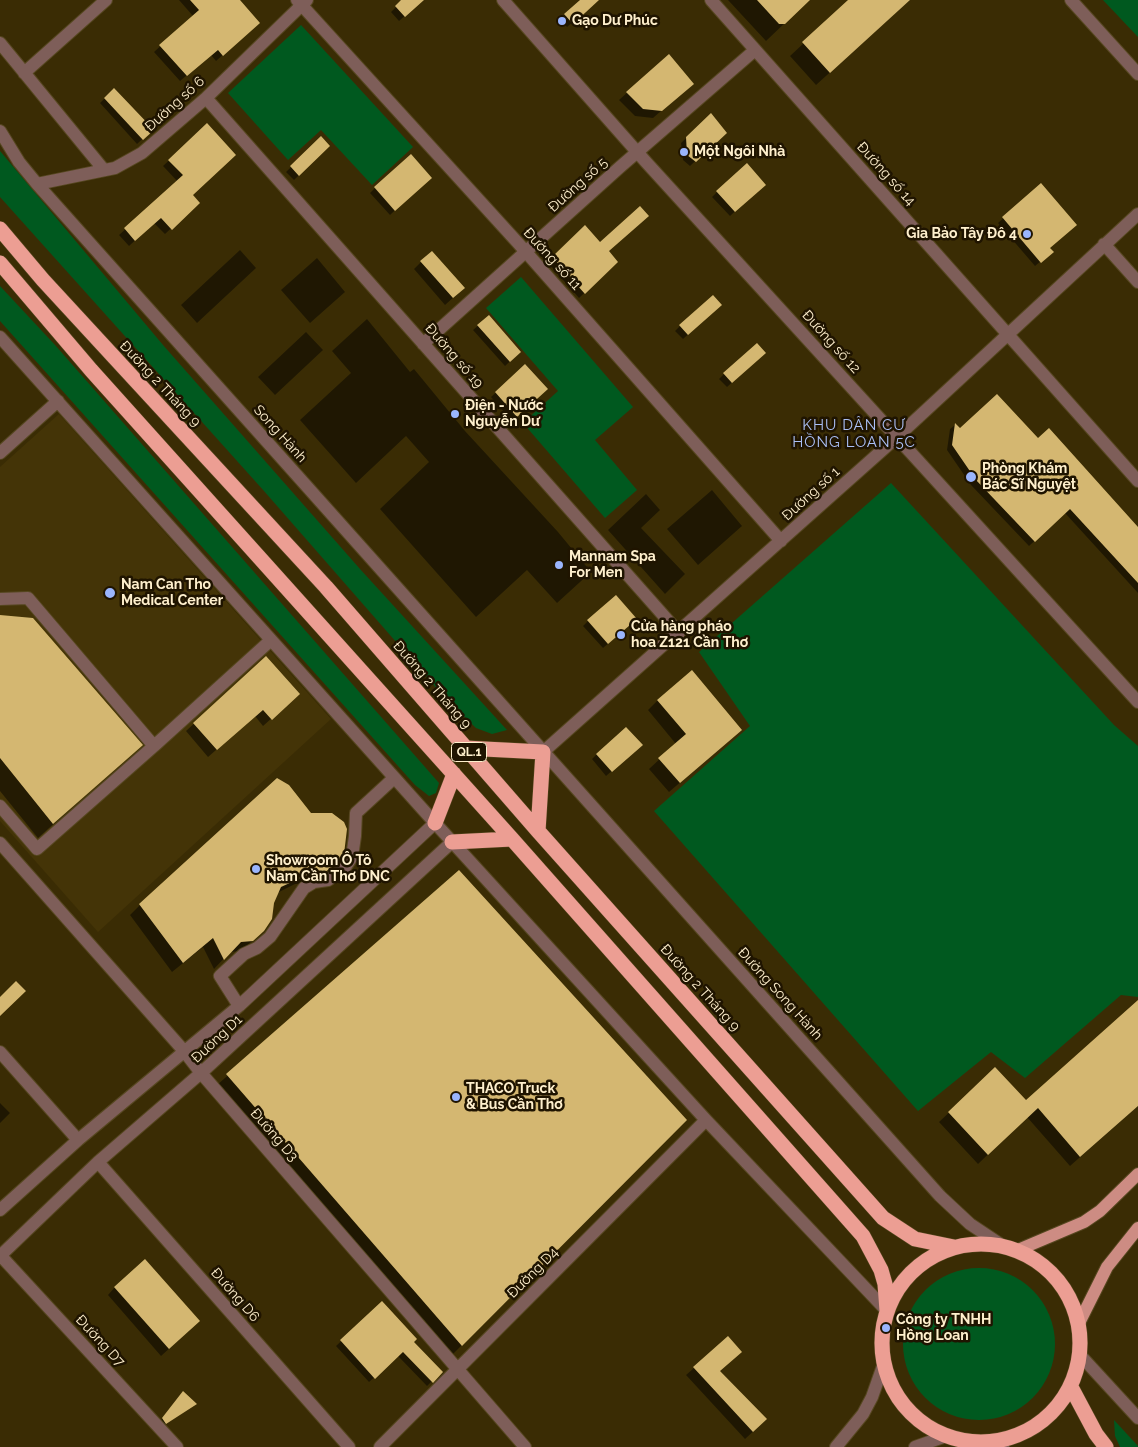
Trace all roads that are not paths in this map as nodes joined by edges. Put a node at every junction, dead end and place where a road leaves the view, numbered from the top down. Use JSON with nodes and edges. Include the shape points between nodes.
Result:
{"nodes":[{"id":1,"x":106,"y":0,"type":"edge"},
{"id":2,"x":503,"y":0,"type":"edge"},
{"id":3,"x":711,"y":0,"type":"edge"},
{"id":4,"x":1071,"y":0,"type":"edge"},
{"id":5,"x":302,"y":2,"type":"edge"},
{"id":6,"x":0,"y":43,"type":"edge"},
{"id":7,"x":755,"y":50,"type":"junction"},
{"id":8,"x":24,"y":73,"type":"junction"},
{"id":9,"x":1138,"y":74,"type":"edge"},
{"id":10,"x":206,"y":98,"type":"junction"},
{"id":11,"x":0,"y":131,"type":"edge"},
{"id":12,"x":638,"y":152,"type":"junction"},
{"id":13,"x":104,"y":170,"type":"junction"},
{"id":14,"x":37,"y":184,"type":"junction"},
{"id":15,"x":1138,"y":214,"type":"edge"},
{"id":16,"x":0,"y":229,"type":"edge"},
{"id":17,"x":1104,"y":244,"type":"junction"},
{"id":18,"x":525,"y":252,"type":"junction"},
{"id":19,"x":0,"y":263,"type":"edge"},
{"id":20,"x":1138,"y":282,"type":"edge"},
{"id":21,"x":1008,"y":334,"type":"junction"},
{"id":22,"x":0,"y":337,"type":"edge"},
{"id":23,"x":423,"y":344,"type":"junction"},
{"id":24,"x":58,"y":402,"type":"junction"},
{"id":25,"x":897,"y":437,"type":"junction"},
{"id":26,"x":0,"y":453,"type":"edge"},
{"id":27,"x":1138,"y":481,"type":"edge"},
{"id":28,"x":781,"y":541,"type":"junction"},
{"id":29,"x":0,"y":599,"type":"edge"},
{"id":30,"x":679,"y":634,"type":"junction"},
{"id":31,"x":271,"y":640,"type":"junction"},
{"id":32,"x":1138,"y":702,"type":"edge"},
{"id":33,"x":154,"y":746,"type":"junction"},
{"id":34,"x":465,"y":748,"type":"junction"},
{"id":35,"x":544,"y":752,"type":"junction"},
{"id":36,"x":454,"y":774,"type":"junction"},
{"id":37,"x":394,"y":778,"type":"junction"},
{"id":38,"x":0,"y":806,"type":"edge"},
{"id":39,"x":435,"y":823,"type":"junction"},
{"id":40,"x":538,"y":831,"type":"junction"},
{"id":41,"x":512,"y":838,"type":"junction"},
{"id":42,"x":452,"y":842,"type":"junction"},
{"id":43,"x":0,"y":843,"type":"edge"},
{"id":44,"x":239,"y":1006,"type":"junction"},
{"id":45,"x":184,"y":1050,"type":"junction"},
{"id":46,"x":0,"y":1052,"type":"edge"},
{"id":47,"x":201,"y":1074,"type":"junction"},
{"id":48,"x":706,"y":1120,"type":"junction"},
{"id":49,"x":78,"y":1140,"type":"junction"},
{"id":50,"x":98,"y":1162,"type":"junction"},
{"id":51,"x":1138,"y":1174,"type":"edge"},
{"id":52,"x":0,"y":1210,"type":"edge"},
{"id":53,"x":1138,"y":1228,"type":"edge"},
{"id":54,"x":1003,"y":1246,"type":"junction"},
{"id":55,"x":954,"y":1247,"type":"junction"},
{"id":56,"x":1018,"y":1250,"type":"junction"},
{"id":57,"x":0,"y":1256,"type":"edge"},
{"id":58,"x":887,"y":1311,"type":"junction"},
{"id":59,"x":1078,"y":1323,"type":"junction"},
{"id":60,"x":1080,"y":1355,"type":"junction"},
{"id":61,"x":884,"y":1363,"type":"junction"},
{"id":62,"x":457,"y":1370,"type":"junction"},
{"id":63,"x":1071,"y":1387,"type":"junction"},
{"id":64,"x":1138,"y":1418,"type":"edge"},
{"id":65,"x":946,"y":1436,"type":"junction"},
{"id":66,"x":1008,"y":1443,"type":"edge"},
{"id":67,"x":177,"y":1447,"type":"edge"},
{"id":68,"x":349,"y":1447,"type":"edge"},
{"id":69,"x":380,"y":1447,"type":"edge"},
{"id":70,"x":525,"y":1447,"type":"edge"},
{"id":71,"x":836,"y":1447,"type":"edge"},
{"id":72,"x":915,"y":1447,"type":"edge"},
{"id":73,"x":1106,"y":1447,"type":"edge"}],
"edges":[{"from":1,"to":8,"type":"street"},
{"from":2,"to":12,"type":"street","name":"Đường số 12"},
{"from":3,"to":7,"type":"street","name":"Đường số 14"},
{"from":4,"to":9,"type":"street"},
{"from":5,"to":10,"type":"street","name":"Đường số 6"},
{"from":5,"to":18,"type":"street","name":"Đường số 11"},
{"from":6,"to":8,"type":"street"},
{"from":7,"to":12,"type":"street","name":"Đường số 5"},
{"from":7,"to":21,"type":"street","name":"Đường số 14"},
{"from":8,"to":13,"type":"street"},
{"from":10,"to":13,"type":"street","name":"Đường số 6","via":[[126,164]]},
{"from":10,"to":23,"type":"street","name":"Đường số 19"},
{"from":11,"to":14,"type":"street","name":"Song Hành","via":[[18,162]]},
{"from":12,"to":18,"type":"street","name":"Đường số 5"},
{"from":12,"to":25,"type":"street","name":"Đường số 12"},
{"from":13,"to":14,"type":"street","name":"Đường số 6"},
{"from":14,"to":35,"type":"street","name":"Song Hành"},
{"from":15,"to":17,"type":"street","name":"Đường số 1"},
{"from":16,"to":34,"type":"highway","name":"Đường 2 Tháng 9","number":"QL.1","via":[[43,280],[326,587]]},
{"from":17,"to":20,"type":"street"},
{"from":17,"to":21,"type":"street","name":"Đường số 1"},
{"from":18,"to":23,"type":"street","name":"Đường số 5"},
{"from":18,"to":28,"type":"street","name":"Đường số 11"},
{"from":19,"to":36,"type":"highway","number":"QL.1","via":[[91,370]]},
{"from":21,"to":25,"type":"street","name":"Đường số 1"},
{"from":21,"to":27,"type":"street","name":"Đường số 14"},
{"from":22,"to":24,"type":"street"},
{"from":23,"to":30,"type":"street","name":"Đường số 19"},
{"from":24,"to":26,"type":"street"},
{"from":24,"to":31,"type":"street"},
{"from":25,"to":28,"type":"street","name":"Đường số 1"},
{"from":25,"to":32,"type":"street","name":"Đường số 12"},
{"from":28,"to":30,"type":"street","name":"Đường số 1"},
{"from":29,"to":33,"type":"street","via":[[28,598]]},
{"from":30,"to":35,"type":"street","name":"Đường số 1"},
{"from":31,"to":33,"type":"street"},
{"from":31,"to":37,"type":"street"},
{"from":33,"to":38,"type":"street","via":[[37,849]]},
{"from":34,"to":35,"type":"highway"},
{"from":34,"to":40,"type":"highway","name":"Đường 2 Tháng 9","number":"QL.1"},
{"from":35,"to":40,"type":"highway"},
{"from":35,"to":54,"type":"street","name":"Đường Song Hành","via":[[940,1196],[970,1224]]},
{"from":36,"to":39,"type":"highway"},
{"from":36,"to":41,"type":"highway","number":"QL.1"},
{"from":37,"to":39,"type":"street"},
{"from":37,"to":44,"type":"street","via":[[356,813],[352,857],[344,869],[328,880],[314,882],[304,888],[270,937],[244,954],[220,976]]},
{"from":39,"to":42,"type":"street"},
{"from":39,"to":44,"type":"street","name":"Đường D1"},
{"from":40,"to":55,"type":"highway","name":"Đường 2 Tháng 9","number":"QL.1","via":[[883,1218],[915,1239]]},
{"from":41,"to":42,"type":"highway"},
{"from":41,"to":58,"type":"highway","number":"QL.1","via":[[863,1236],[881,1270]]},
{"from":42,"to":47,"type":"street","name":"Đường D1"},
{"from":42,"to":48,"type":"street"},
{"from":43,"to":45,"type":"street","name":"Đường D3"},
{"from":44,"to":45,"type":"street","name":"Đường D1"},
{"from":45,"to":47,"type":"street","name":"Đường D3"},
{"from":45,"to":49,"type":"street","name":"Đường D1"},
{"from":46,"to":49,"type":"street"},
{"from":47,"to":50,"type":"street","name":"Đường D1"},
{"from":47,"to":62,"type":"street","name":"Đường D3"},
{"from":48,"to":58,"type":"street"},
{"from":48,"to":62,"type":"street","name":"Đường D4"},
{"from":49,"to":52,"type":"street","name":"Đường D1"},
{"from":50,"to":57,"type":"street","name":"Đường D1"},
{"from":50,"to":68,"type":"street","name":"Đường D6"},
{"from":51,"to":56,"type":"main road","via":[[1084,1222]]},
{"from":53,"to":59,"type":"main road","via":[[1107,1267]]},
{"from":54,"to":55,"type":"highway","via":[[970,1244]]},
{"from":54,"to":56,"type":"highway"},
{"from":55,"to":58,"type":"highway","via":[[912,1271]]},
{"from":56,"to":59,"type":"highway","via":[[1046,1267],[1058,1279],[1074,1307]]},
{"from":57,"to":67,"type":"street","name":"Đường D7"},
{"from":58,"to":61,"type":"highway","via":[[882,1346]]},
{"from":59,"to":60,"type":"highway"},
{"from":60,"to":63,"type":"highway"},
{"from":60,"to":64,"type":"street"},
{"from":61,"to":65,"type":"highway","via":[[896,1394],[906,1407],[918,1419]]},
{"from":61,"to":71,"type":"street","via":[[863,1414]]},
{"from":62,"to":69,"type":"street","name":"Đường D4"},
{"from":62,"to":70,"type":"street","name":"Đường D3"},
{"from":63,"to":66,"type":"highway","via":[[1052,1413]]},
{"from":63,"to":73,"type":"highway"},
{"from":65,"to":66,"type":"highway"},
{"from":65,"to":72,"type":"street"}]}
